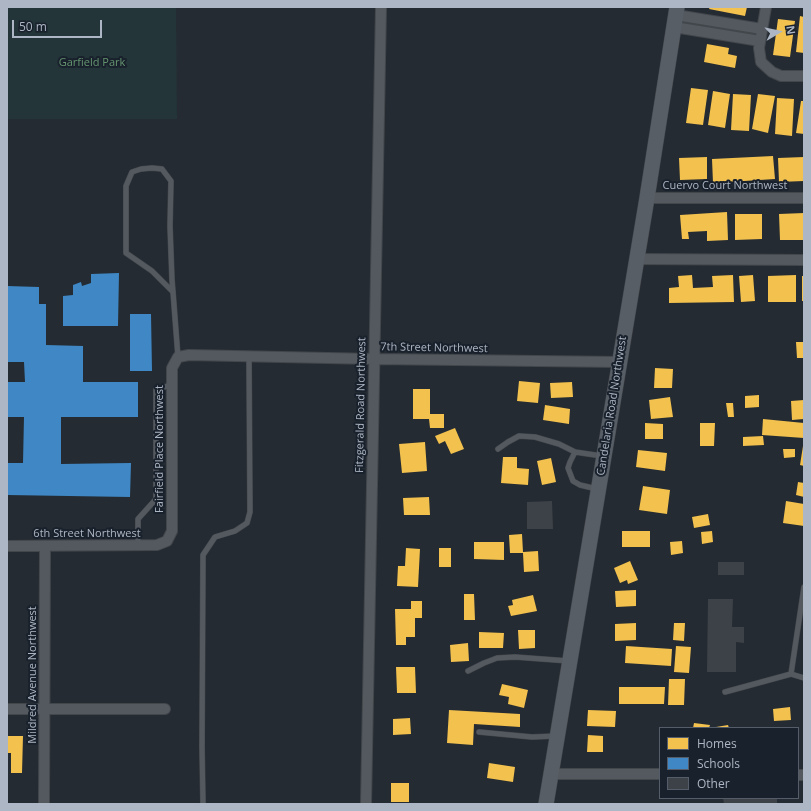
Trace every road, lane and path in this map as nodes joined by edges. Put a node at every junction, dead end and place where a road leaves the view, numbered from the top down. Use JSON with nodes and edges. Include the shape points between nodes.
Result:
{"nodes":[{"id":1,"x":381,"y":7,"type":"edge"},
{"id":2,"x":766,"y":7,"type":"edge"},
{"id":3,"x":675,"y":16,"type":"edge"},
{"id":4,"x":762,"y":29,"type":"junction"},
{"id":5,"x":760,"y":41,"type":"junction"},
{"id":6,"x":804,"y":76,"type":"edge"},
{"id":7,"x":647,"y":198,"type":"junction"},
{"id":8,"x":804,"y":198,"type":"edge"},
{"id":9,"x":636,"y":259,"type":"junction"},
{"id":10,"x":804,"y":260,"type":"edge"},
{"id":11,"x":173,"y":292,"type":"junction"},
{"id":12,"x":178,"y":357,"type":"junction"},
{"id":13,"x":249,"y":357,"type":"junction"},
{"id":14,"x":374,"y":359,"type":"junction"},
{"id":15,"x":619,"y":362,"type":"junction"},
{"id":16,"x":172,"y":384,"type":"junction"},
{"id":17,"x":498,"y":449,"type":"dead end"},
{"id":18,"x":575,"y":452,"type":"junction"},
{"id":19,"x":603,"y":456,"type":"junction"},
{"id":20,"x":598,"y":489,"type":"junction"},
{"id":21,"x":167,"y":541,"type":"joint"},
{"id":22,"x":7,"y":546,"type":"edge"},
{"id":23,"x":45,"y":546,"type":"junction"},
{"id":24,"x":138,"y":546,"type":"junction"},
{"id":25,"x":804,"y":587,"type":"edge"},
{"id":26,"x":570,"y":661,"type":"junction"},
{"id":27,"x":468,"y":671,"type":"dead end"},
{"id":28,"x":791,"y":674,"type":"junction"},
{"id":29,"x":804,"y":678,"type":"edge"},
{"id":30,"x":725,"y":692,"type":"dead end"},
{"id":31,"x":7,"y":708,"type":"edge"},
{"id":32,"x":45,"y":709,"type":"junction"},
{"id":33,"x":165,"y":709,"type":"dead end"},
{"id":34,"x":479,"y":732,"type":"dead end"},
{"id":35,"x":557,"y":736,"type":"junction"},
{"id":36,"x":551,"y":774,"type":"junction"},
{"id":37,"x":659,"y":774,"type":"edge"},
{"id":38,"x":44,"y":804,"type":"edge"},
{"id":39,"x":203,"y":804,"type":"edge"},
{"id":40,"x":366,"y":804,"type":"edge"},
{"id":41,"x":546,"y":804,"type":"edge"}],
"edges":[{"from":1,"to":14,"type":"street","name":"Fitzgerald Road Northwest"},
{"from":2,"to":4,"type":"street"},
{"from":3,"to":4,"type":"street"},
{"from":3,"to":5,"type":"street"},
{"from":3,"to":7,"type":"main road","name":"Candelaria Road Northwest"},
{"from":4,"to":5,"type":"street"},
{"from":5,"to":6,"type":"street","via":[[761,62],[772,72],[781,76]]},
{"from":7,"to":8,"type":"street","name":"Cuervo Court Northwest"},
{"from":7,"to":9,"type":"main road","name":"Candelaria Road Northwest"},
{"from":9,"to":10,"type":"street"},
{"from":9,"to":15,"type":"main road","name":"Candelaria Road Northwest"},
{"from":11,"to":11,"type":"lane","via":[[171,181],[162,169],[141,169],[132,172],[126,186],[126,253],[152,271]]},
{"from":11,"to":12,"type":"lane"},
{"from":12,"to":13,"type":"street","name":"7th Street Northwest"},
{"from":12,"to":16,"type":"street","name":"Fairfield Place Northwest","via":[[172,368]]},
{"from":13,"to":14,"type":"street","name":"7th Street Northwest"},
{"from":13,"to":39,"type":"lane","via":[[250,512],[247,523],[235,531],[215,537],[203,555]]},
{"from":14,"to":15,"type":"street","name":"7th Street Northwest"},
{"from":14,"to":40,"type":"street","name":"Fitzgerald Road Northwest"},
{"from":15,"to":19,"type":"main road","name":"Candelaria Road Northwest"},
{"from":16,"to":21,"type":"street","name":"Fairfield Place Northwest","via":[[172,531]]},
{"from":16,"to":24,"type":"lane","via":[[156,389],[156,499],[138,519]]},
{"from":17,"to":18,"type":"lane","via":[[519,436],[535,437]]},
{"from":18,"to":19,"type":"lane"},
{"from":18,"to":20,"type":"lane","via":[[568,468],[573,481]]},
{"from":19,"to":20,"type":"main road","name":"Candelaria Road Northwest"},
{"from":20,"to":26,"type":"main road","name":"Candelaria Road Northwest"},
{"from":21,"to":24,"type":"street","name":"6th Street Northwest","via":[[156,546]]},
{"from":22,"to":23,"type":"street","name":"6th Street Northwest"},
{"from":23,"to":24,"type":"street","name":"6th Street Northwest"},
{"from":23,"to":32,"type":"street","name":"Mildred Avenue Northwest"},
{"from":25,"to":28,"type":"lane"},
{"from":26,"to":27,"type":"lane","via":[[498,658]]},
{"from":26,"to":35,"type":"main road","name":"Candelaria Road Northwest"},
{"from":28,"to":29,"type":"lane"},
{"from":28,"to":30,"type":"lane"},
{"from":31,"to":32,"type":"street"},
{"from":32,"to":33,"type":"street"},
{"from":32,"to":38,"type":"street","name":"Mildred Avenue Northwest"},
{"from":34,"to":35,"type":"lane","via":[[532,737]]},
{"from":35,"to":36,"type":"main road","name":"Candelaria Road Northwest"},
{"from":36,"to":37,"type":"street"},
{"from":36,"to":41,"type":"main road","name":"Candelaria Road Northwest"}]}
